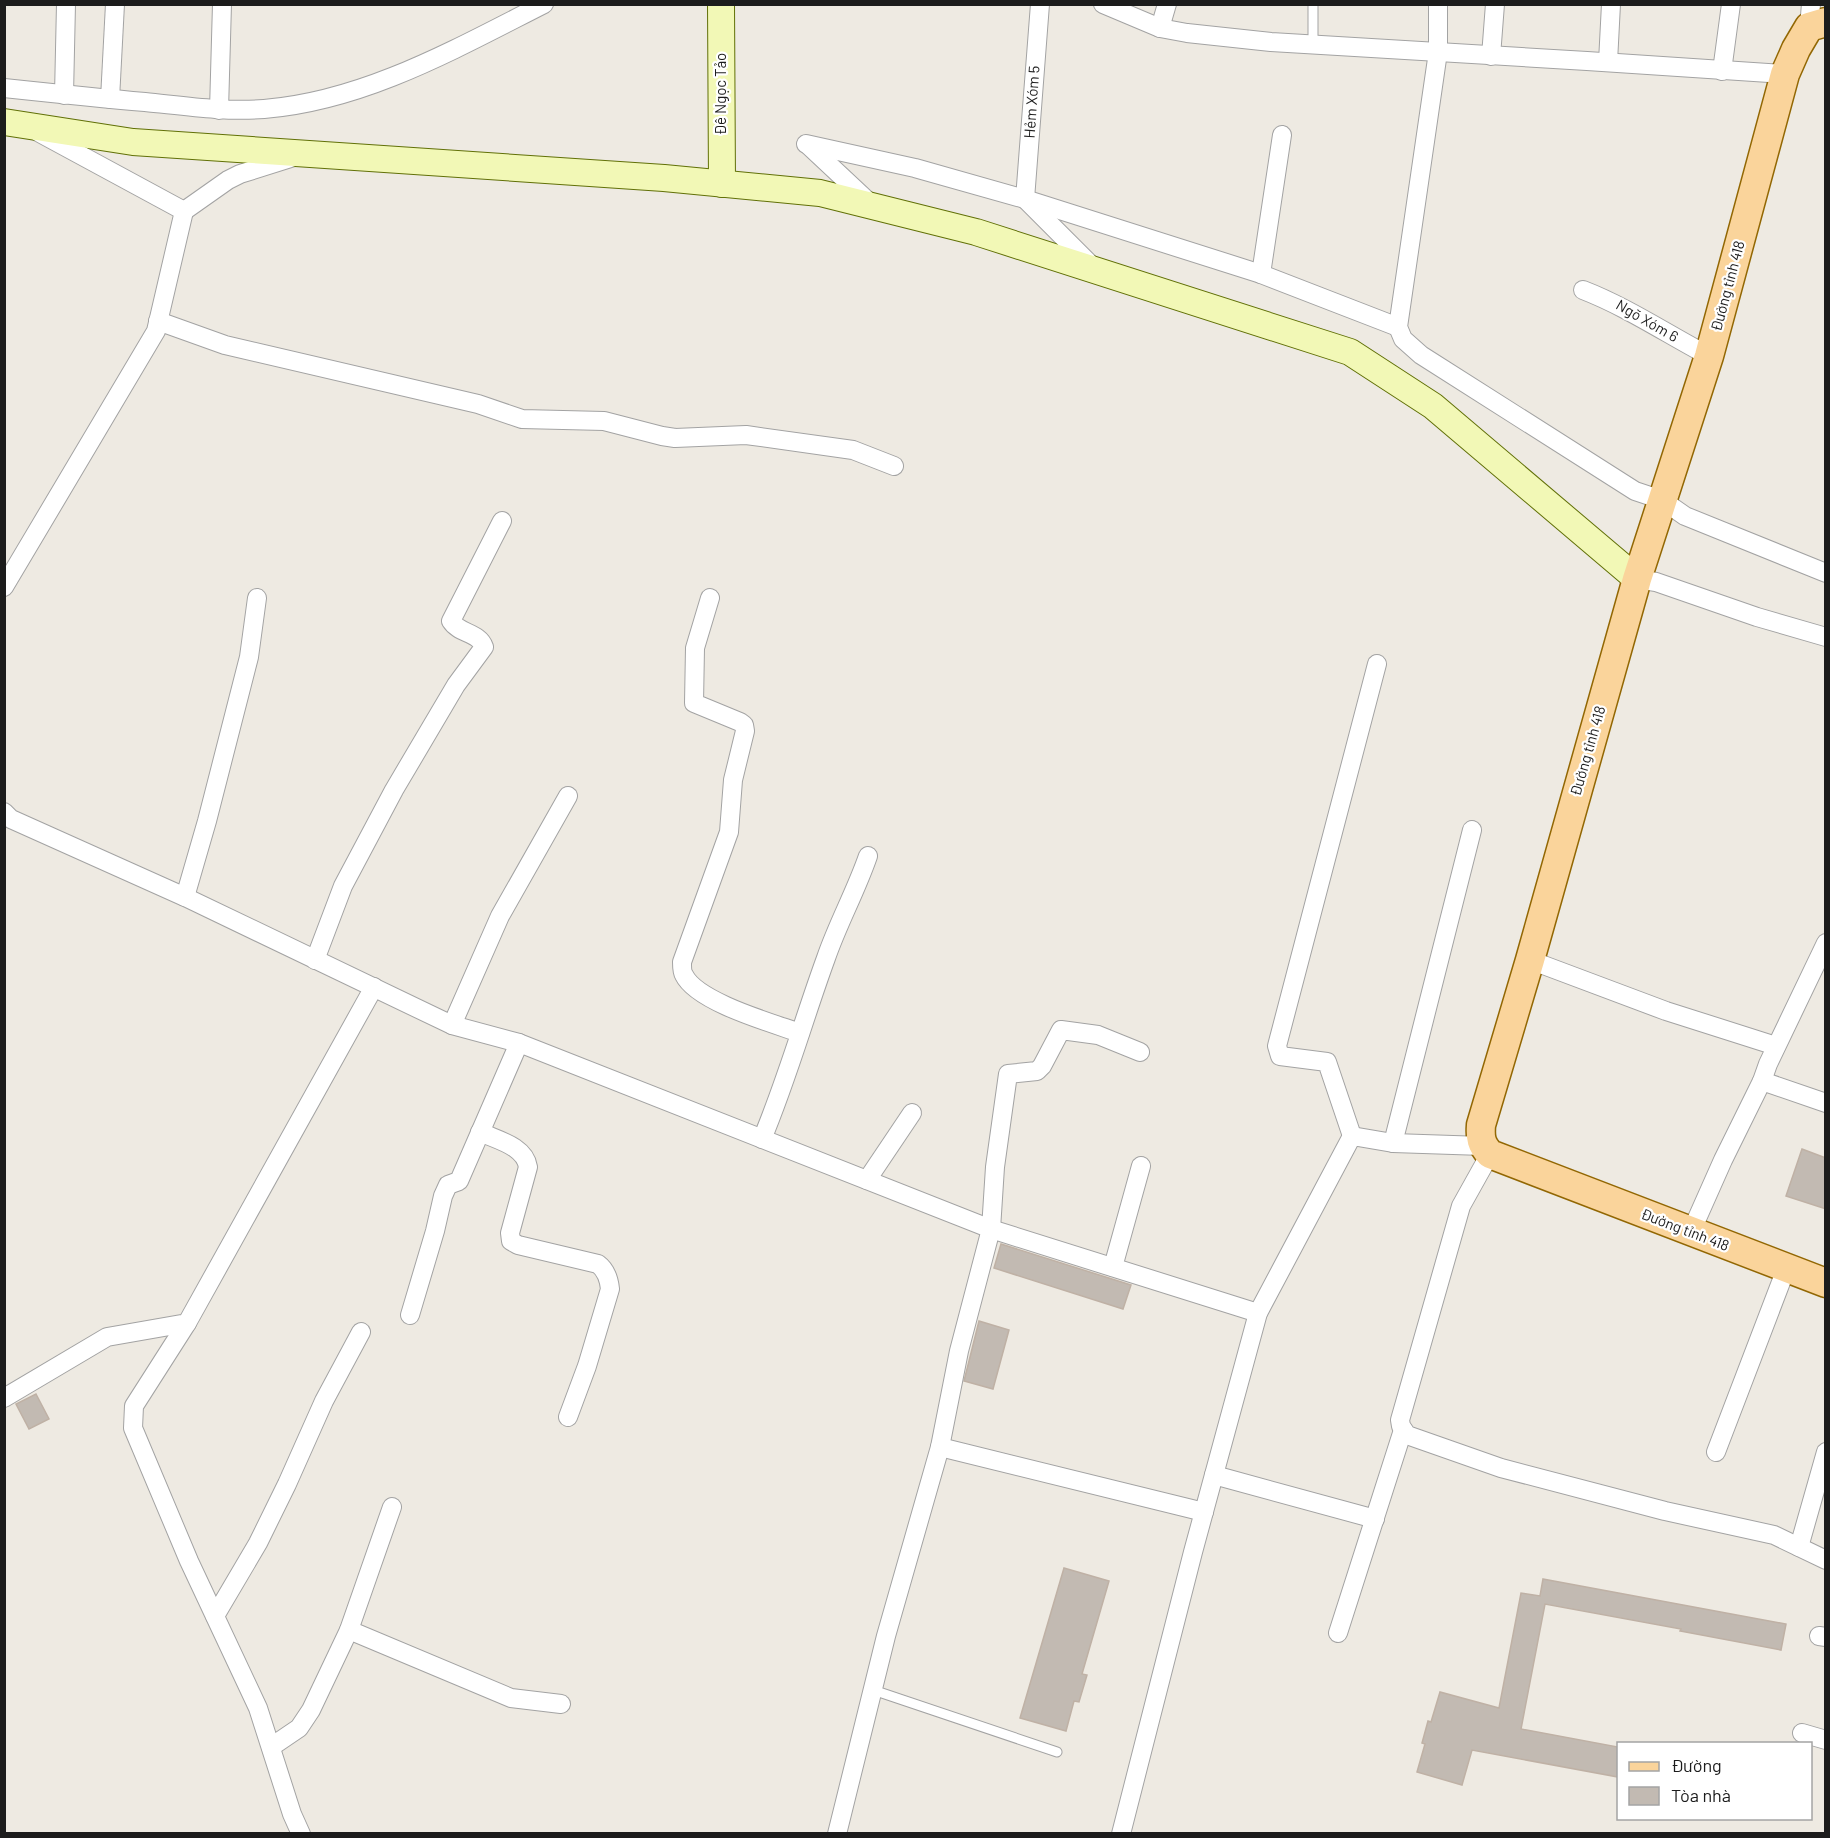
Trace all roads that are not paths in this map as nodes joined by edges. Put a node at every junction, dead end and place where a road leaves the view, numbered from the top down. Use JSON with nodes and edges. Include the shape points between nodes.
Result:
{"nodes":[{"id":1,"x":66,"y":4,"type":"edge"},
{"id":2,"x":115,"y":4,"type":"edge"},
{"id":3,"x":222,"y":4,"type":"edge"},
{"id":4,"x":544,"y":4,"type":"edge"},
{"id":5,"x":721,"y":4,"type":"edge"},
{"id":6,"x":1040,"y":4,"type":"edge"},
{"id":7,"x":1102,"y":4,"type":"edge"},
{"id":8,"x":1167,"y":4,"type":"edge"},
{"id":9,"x":1313,"y":4,"type":"edge"},
{"id":10,"x":1438,"y":4,"type":"edge"},
{"id":11,"x":1495,"y":4,"type":"edge"},
{"id":12,"x":1611,"y":4,"type":"edge"},
{"id":13,"x":1731,"y":4,"type":"edge"},
{"id":14,"x":1815,"y":18,"type":"edge"},
{"id":15,"x":1160,"y":28,"type":"junction"},
{"id":16,"x":1313,"y":45,"type":"junction"},
{"id":17,"x":1438,"y":52,"type":"junction"},
{"id":18,"x":1491,"y":56,"type":"junction"},
{"id":19,"x":1608,"y":62,"type":"junction"},
{"id":20,"x":1722,"y":71,"type":"junction"},
{"id":21,"x":1785,"y":74,"type":"junction"},
{"id":22,"x":4,"y":88,"type":"edge"},
{"id":23,"x":64,"y":95,"type":"junction"},
{"id":24,"x":110,"y":99,"type":"junction"},
{"id":25,"x":219,"y":110,"type":"junction"},
{"id":26,"x":15,"y":124,"type":"edge"},
{"id":27,"x":1282,"y":135,"type":"dead end"},
{"id":28,"x":308,"y":153,"type":"junction"},
{"id":29,"x":722,"y":184,"type":"junction"},
{"id":30,"x":1024,"y":199,"type":"junction"},
{"id":31,"x":875,"y":207,"type":"junction"},
{"id":32,"x":184,"y":211,"type":"junction"},
{"id":33,"x":1098,"y":272,"type":"junction"},
{"id":34,"x":1261,"y":274,"type":"junction"},
{"id":35,"x":1583,"y":290,"type":"dead end"},
{"id":36,"x":158,"y":321,"type":"junction"},
{"id":37,"x":1398,"y":327,"type":"junction"},
{"id":38,"x":1709,"y":356,"type":"junction"},
{"id":39,"x":894,"y":466,"type":"dead end"},
{"id":40,"x":1662,"y":500,"type":"junction"},
{"id":41,"x":502,"y":521,"type":"dead end"},
{"id":42,"x":1826,"y":573,"type":"edge"},
{"id":43,"x":1636,"y":579,"type":"junction"},
{"id":44,"x":4,"y":587,"type":"edge"},
{"id":45,"x":257,"y":598,"type":"dead end"},
{"id":46,"x":710,"y":598,"type":"dead end"},
{"id":47,"x":1826,"y":637,"type":"edge"},
{"id":48,"x":1377,"y":664,"type":"dead end"},
{"id":49,"x":568,"y":796,"type":"dead end"},
{"id":50,"x":4,"y":812,"type":"edge"},
{"id":51,"x":1472,"y":830,"type":"dead end"},
{"id":52,"x":868,"y":856,"type":"dead end"},
{"id":53,"x":185,"y":897,"type":"junction"},
{"id":54,"x":1826,"y":943,"type":"edge"},
{"id":55,"x":315,"y":960,"type":"junction"},
{"id":56,"x":1530,"y":960,"type":"junction"},
{"id":57,"x":374,"y":987,"type":"junction"},
{"id":58,"x":452,"y":1025,"type":"junction"},
{"id":59,"x":800,"y":1033,"type":"junction"},
{"id":60,"x":519,"y":1043,"type":"junction"},
{"id":61,"x":1776,"y":1046,"type":"junction"},
{"id":62,"x":1140,"y":1052,"type":"dead end"},
{"id":63,"x":1762,"y":1081,"type":"junction"},
{"id":64,"x":1826,"y":1104,"type":"edge"},
{"id":65,"x":912,"y":1113,"type":"dead end"},
{"id":66,"x":480,"y":1132,"type":"junction"},
{"id":67,"x":1352,"y":1136,"type":"junction"},
{"id":68,"x":762,"y":1139,"type":"junction"},
{"id":69,"x":1393,"y":1143,"type":"junction"},
{"id":70,"x":1486,"y":1150,"type":"junction"},
{"id":71,"x":1141,"y":1166,"type":"dead end"},
{"id":72,"x":867,"y":1180,"type":"junction"},
{"id":73,"x":991,"y":1229,"type":"junction"},
{"id":74,"x":1691,"y":1233,"type":"junction"},
{"id":75,"x":1113,"y":1267,"type":"junction"},
{"id":76,"x":1786,"y":1269,"type":"junction"},
{"id":77,"x":1826,"y":1283,"type":"edge"},
{"id":78,"x":1258,"y":1313,"type":"junction"},
{"id":79,"x":410,"y":1315,"type":"dead end"},
{"id":80,"x":187,"y":1323,"type":"junction"},
{"id":81,"x":361,"y":1332,"type":"dead end"},
{"id":82,"x":4,"y":1398,"type":"edge"},
{"id":83,"x":568,"y":1417,"type":"dead end"},
{"id":84,"x":1403,"y":1430,"type":"junction"},
{"id":85,"x":940,"y":1447,"type":"junction"},
{"id":86,"x":1716,"y":1452,"type":"dead end"},
{"id":87,"x":1826,"y":1452,"type":"edge"},
{"id":88,"x":1214,"y":1475,"type":"junction"},
{"id":89,"x":392,"y":1507,"type":"dead end"},
{"id":90,"x":1203,"y":1512,"type":"junction"},
{"id":91,"x":1375,"y":1520,"type":"junction"},
{"id":92,"x":1799,"y":1547,"type":"junction"},
{"id":93,"x":1826,"y":1560,"type":"edge"},
{"id":94,"x":215,"y":1616,"type":"junction"},
{"id":95,"x":349,"y":1630,"type":"junction"},
{"id":96,"x":1338,"y":1634,"type":"dead end"},
{"id":97,"x":873,"y":1690,"type":"junction"},
{"id":98,"x":561,"y":1704,"type":"dead end"},
{"id":99,"x":1802,"y":1733,"type":"dead end"},
{"id":100,"x":1826,"y":1740,"type":"edge"},
{"id":101,"x":271,"y":1747,"type":"junction"},
{"id":102,"x":1057,"y":1752,"type":"dead end"},
{"id":103,"x":301,"y":1833,"type":"edge"},
{"id":104,"x":837,"y":1833,"type":"edge"},
{"id":105,"x":1120,"y":1833,"type":"edge"}],
"edges":[{"from":1,"to":23,"type":"street"},
{"from":2,"to":24,"type":"street"},
{"from":3,"to":25,"type":"street"},
{"from":4,"to":25,"type":"street","via":[[445,54],[370,86],[284,106]]},
{"from":5,"to":29,"type":"main road","name":"Đê Ngọc Tảo"},
{"from":6,"to":30,"type":"street","name":"Hẻm Xóm 5"},
{"from":7,"to":15,"type":"street"},
{"from":8,"to":15,"type":"street"},
{"from":9,"to":16,"type":"lane"},
{"from":10,"to":17,"type":"street"},
{"from":11,"to":18,"type":"street"},
{"from":12,"to":19,"type":"street"},
{"from":13,"to":20,"type":"street"},
{"from":14,"to":21,"type":"main road","name":"Đường tỉnh 418"},
{"from":15,"to":16,"type":"street"},
{"from":16,"to":17,"type":"street"},
{"from":17,"to":18,"type":"street"},
{"from":17,"to":37,"type":"street"},
{"from":18,"to":19,"type":"street"},
{"from":19,"to":20,"type":"street"},
{"from":20,"to":21,"type":"street"},
{"from":21,"to":38,"type":"main road","name":"Đường tỉnh 418"},
{"from":22,"to":23,"type":"street"},
{"from":23,"to":24,"type":"street"},
{"from":24,"to":25,"type":"street"},
{"from":26,"to":28,"type":"main road","via":[[134,142]]},
{"from":26,"to":32,"type":"street"},
{"from":27,"to":34,"type":"street"},
{"from":28,"to":29,"type":"main road"},
{"from":28,"to":32,"type":"street","via":[[240,174]]},
{"from":29,"to":31,"type":"main road","via":[[820,193]]},
{"from":30,"to":31,"type":"street","via":[[915,168],[806,144]]},
{"from":30,"to":33,"type":"street"},
{"from":30,"to":34,"type":"street"},
{"from":31,"to":33,"type":"main road","via":[[976,232]]},
{"from":32,"to":36,"type":"street"},
{"from":33,"to":43,"type":"main road","via":[[1350,352],[1433,406]]},
{"from":34,"to":37,"type":"street"},
{"from":35,"to":38,"type":"street","name":"Ngõ Xóm 6","via":[[1616,303]]},
{"from":36,"to":39,"type":"street","via":[[225,345],[478,404],[522,419],[604,421],[675,438],[746,435],[853,450]]},
{"from":36,"to":44,"type":"street","via":[[156,331]]},
{"from":37,"to":40,"type":"street","via":[[1403,339],[1421,355],[1617,481]]},
{"from":38,"to":40,"type":"main road","name":"Đường tỉnh 418"},
{"from":40,"to":42,"type":"street","via":[[1685,516]]},
{"from":40,"to":43,"type":"main road","name":"Đường tỉnh 418"},
{"from":41,"to":55,"type":"street","via":[[451,621],[480,639],[484,647],[456,685],[394,790],[343,886]]},
{"from":43,"to":47,"type":"street"},
{"from":43,"to":56,"type":"main road","name":"Đường tỉnh 418"},
{"from":45,"to":53,"type":"street","via":[[249,657]]},
{"from":46,"to":59,"type":"street","via":[[695,648],[694,703],[740,722],[745,731],[733,780],[729,832],[682,962],[683,974],[691,986],[731,1009]]},
{"from":48,"to":67,"type":"street","via":[[1277,1046],[1280,1056],[1327,1062]]},
{"from":49,"to":58,"type":"street","via":[[500,916]]},
{"from":50,"to":53,"type":"street","via":[[11,819]]},
{"from":51,"to":69,"type":"street"},
{"from":52,"to":59,"type":"street","via":[[836,929]]},
{"from":53,"to":55,"type":"street"},
{"from":54,"to":61,"type":"street"},
{"from":55,"to":57,"type":"street"},
{"from":56,"to":61,"type":"street","via":[[1666,1011]]},
{"from":56,"to":70,"type":"main road","name":"Đường tỉnh 418","via":[[1481,1125],[1480,1137]]},
{"from":57,"to":58,"type":"street"},
{"from":57,"to":80,"type":"street"},
{"from":58,"to":60,"type":"street"},
{"from":59,"to":68,"type":"street"},
{"from":60,"to":66,"type":"street"},
{"from":60,"to":68,"type":"street"},
{"from":61,"to":63,"type":"street"},
{"from":62,"to":73,"type":"street","via":[[1098,1035],[1061,1030],[1037,1071],[1008,1074]]},
{"from":63,"to":64,"type":"street"},
{"from":63,"to":74,"type":"street"},
{"from":65,"to":72,"type":"street"},
{"from":66,"to":79,"type":"street","via":[[459,1181],[448,1185],[443,1196]]},
{"from":66,"to":83,"type":"street","via":[[520,1151],[526,1159],[528,1167],[511,1241],[598,1264],[606,1272],[609,1289]]},
{"from":67,"to":69,"type":"street"},
{"from":67,"to":78,"type":"street"},
{"from":68,"to":72,"type":"street"},
{"from":69,"to":70,"type":"street"},
{"from":70,"to":74,"type":"main road","name":"Đường tỉnh 418"},
{"from":70,"to":84,"type":"street","via":[[1461,1206],[1400,1420]]},
{"from":71,"to":75,"type":"street"},
{"from":72,"to":73,"type":"street"},
{"from":73,"to":75,"type":"street"},
{"from":73,"to":85,"type":"street","via":[[959,1351]]},
{"from":74,"to":76,"type":"main road","name":"Đường tỉnh 418"},
{"from":75,"to":78,"type":"street"},
{"from":76,"to":77,"type":"main road","name":"Đường tỉnh 418"},
{"from":76,"to":86,"type":"street"},
{"from":78,"to":88,"type":"street"},
{"from":80,"to":82,"type":"street","via":[[107,1336]]},
{"from":80,"to":94,"type":"street","via":[[134,1406],[133,1428]]},
{"from":81,"to":94,"type":"street","via":[[258,1543]]},
{"from":84,"to":91,"type":"street"},
{"from":84,"to":92,"type":"street","via":[[1412,1438],[1501,1468],[1774,1535]]},
{"from":85,"to":90,"type":"street"},
{"from":85,"to":97,"type":"street"},
{"from":87,"to":92,"type":"street"},
{"from":88,"to":90,"type":"street"},
{"from":88,"to":91,"type":"street"},
{"from":89,"to":95,"type":"street"},
{"from":90,"to":105,"type":"street"},
{"from":91,"to":96,"type":"street"},
{"from":92,"to":93,"type":"street"},
{"from":94,"to":101,"type":"street","via":[[258,1708]]},
{"from":95,"to":98,"type":"street","via":[[511,1698]]},
{"from":95,"to":101,"type":"street","via":[[299,1728]]},
{"from":97,"to":102,"type":"lane"},
{"from":97,"to":104,"type":"street"},
{"from":99,"to":100,"type":"street"},
{"from":101,"to":103,"type":"street"}]}
